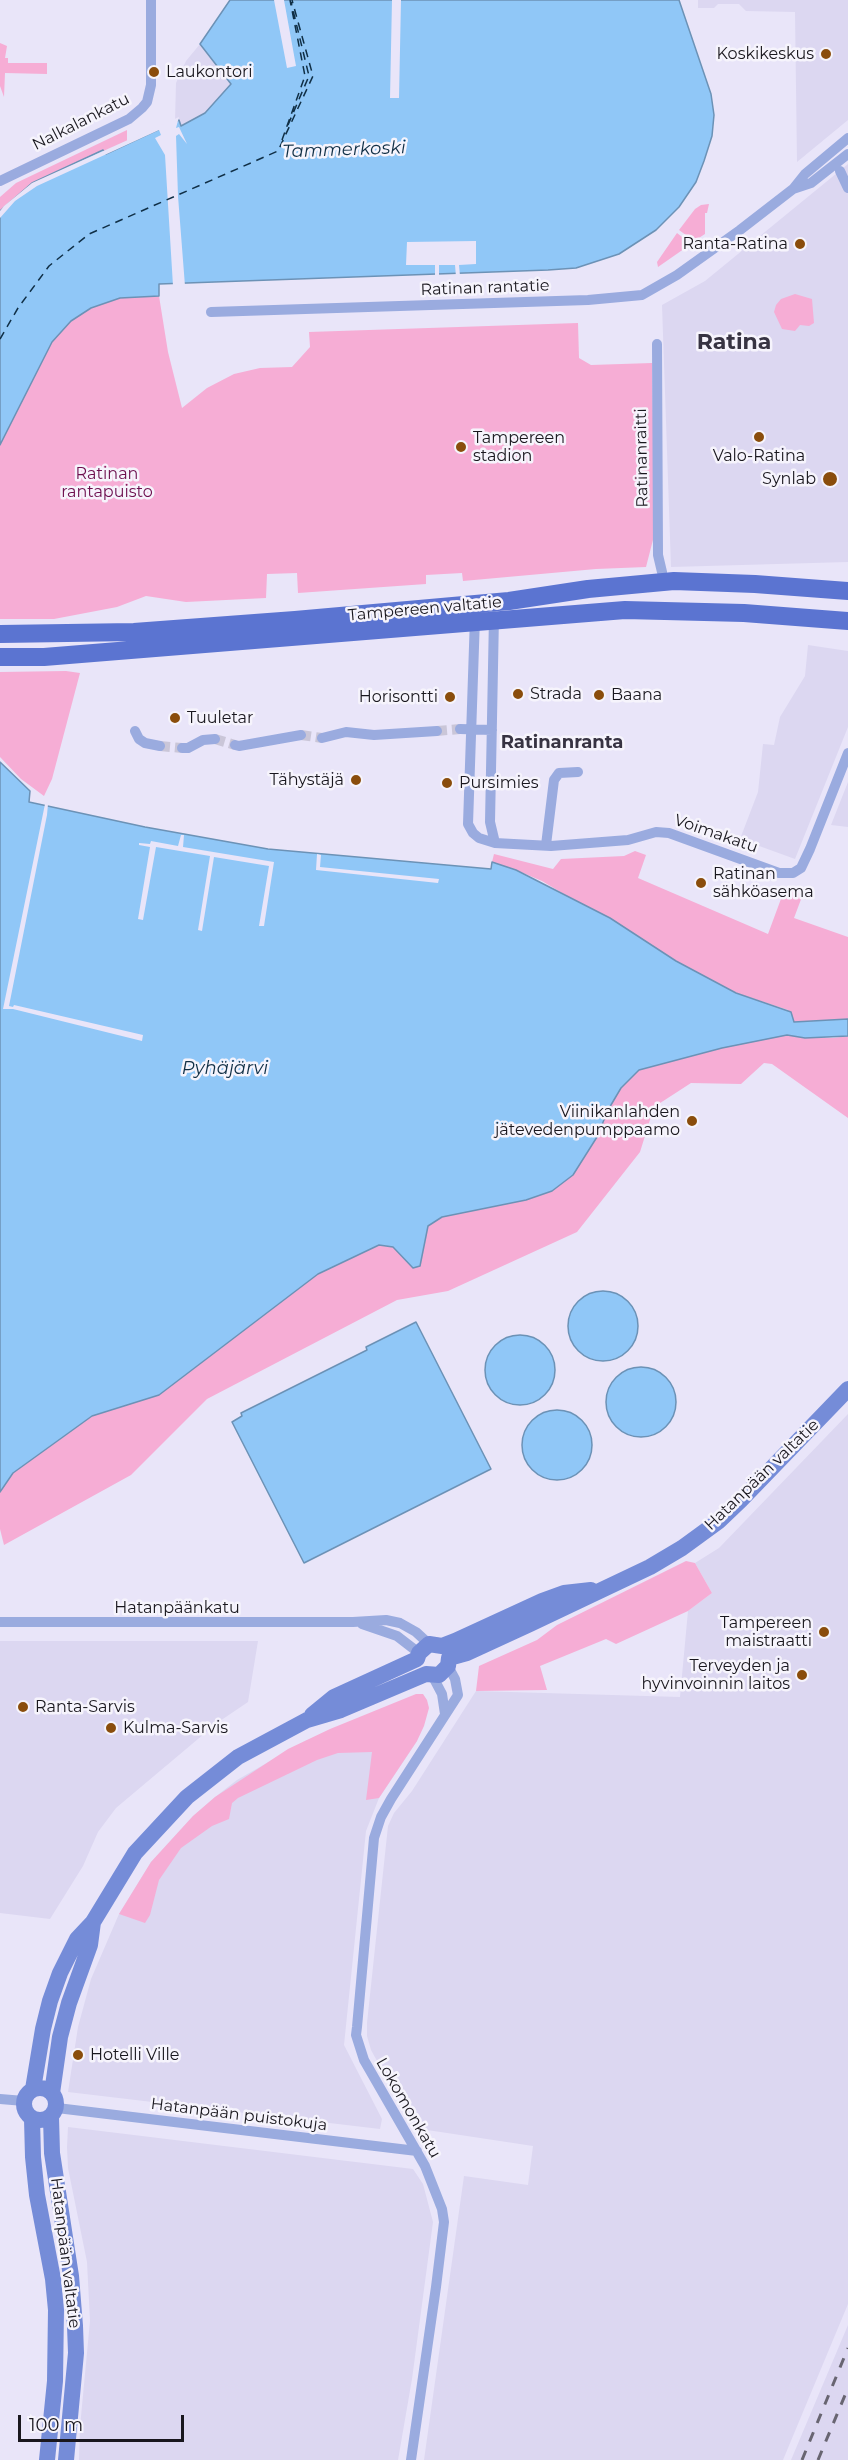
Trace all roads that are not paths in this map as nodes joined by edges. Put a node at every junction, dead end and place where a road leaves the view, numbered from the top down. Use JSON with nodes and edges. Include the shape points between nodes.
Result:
{"nodes":[{"id":1,"x":151,"y":0,"type":"edge"},
{"id":2,"x":848,"y":138,"type":"edge"},
{"id":3,"x":848,"y":154,"type":"edge"},
{"id":4,"x":840,"y":171,"type":"dead end"},
{"id":5,"x":0,"y":181,"type":"edge"},
{"id":6,"x":848,"y":188,"type":"edge"},
{"id":7,"x":793,"y":189,"type":"junction"},
{"id":8,"x":211,"y":312,"type":"dead end"},
{"id":9,"x":657,"y":344,"type":"dead end"},
{"id":10,"x":662,"y":572,"type":"dead end"},
{"id":11,"x":848,"y":591,"type":"edge"},
{"id":12,"x":494,"y":602,"type":"junction"},
{"id":13,"x":474,"y":604,"type":"junction"},
{"id":14,"x":848,"y":621,"type":"edge"},
{"id":15,"x":494,"y":622,"type":"junction"},
{"id":16,"x":475,"y":624,"type":"junction"},
{"id":17,"x":0,"y":634,"type":"edge"},
{"id":18,"x":0,"y":657,"type":"edge"},
{"id":19,"x":460,"y":729,"type":"tunnel mouth"},
{"id":20,"x":473,"y":730,"type":"junction"},
{"id":21,"x":492,"y":730,"type":"junction"},
{"id":22,"x":135,"y":731,"type":"dead end"},
{"id":23,"x":437,"y":731,"type":"tunnel mouth"},
{"id":24,"x":302,"y":735,"type":"tunnel mouth"},
{"id":25,"x":322,"y":738,"type":"tunnel mouth"},
{"id":26,"x":215,"y":739,"type":"tunnel mouth"},
{"id":27,"x":235,"y":744,"type":"tunnel mouth"},
{"id":28,"x":160,"y":746,"type":"tunnel mouth"},
{"id":29,"x":182,"y":748,"type":"tunnel mouth"},
{"id":30,"x":848,"y":753,"type":"edge"},
{"id":31,"x":578,"y":772,"type":"dead end"},
{"id":32,"x":495,"y":843,"type":"junction"},
{"id":33,"x":546,"y":845,"type":"junction"},
{"id":34,"x":848,"y":1389,"type":"edge"},
{"id":35,"x":0,"y":1622,"type":"edge"},
{"id":36,"x":434,"y":1654,"type":"junction"},
{"id":37,"x":429,"y":1675,"type":"junction"},
{"id":38,"x":445,"y":1714,"type":"junction"},
{"id":39,"x":307,"y":1720,"type":"junction"},
{"id":40,"x":93,"y":1922,"type":"junction"},
{"id":41,"x":29,"y":2095,"type":"junction"},
{"id":42,"x":0,"y":2099,"type":"edge"},
{"id":43,"x":53,"y":2106,"type":"junction"},
{"id":44,"x":32,"y":2119,"type":"junction"},
{"id":45,"x":417,"y":2151,"type":"junction"},
{"id":46,"x":47,"y":2460,"type":"edge"},
{"id":47,"x":66,"y":2460,"type":"edge"},
{"id":48,"x":411,"y":2460,"type":"edge"}],
"edges":[{"from":1,"to":5,"type":"street","name":"Nalkalankatu","via":[[151,85],[145,105],[129,119]]},
{"from":2,"to":7,"type":"street"},
{"from":3,"to":7,"type":"street","via":[[811,183]]},
{"from":4,"to":6,"type":"street"},
{"from":7,"to":8,"type":"street","name":"Ratinan rantatie","via":[[661,285],[632,297]]},
{"from":9,"to":10,"type":"street","name":"Ratinanraitti","via":[[658,555]]},
{"from":11,"to":12,"type":"main road","name":"Tampereen valtatie","via":[[674,581]]},
{"from":12,"to":13,"type":"main road","name":"Tampereen valtatie"},
{"from":12,"to":15,"type":"street"},
{"from":13,"to":16,"type":"street","name":"Voimakatu"},
{"from":13,"to":17,"type":"main road","name":"Tampereen valtatie","via":[[134,632]]},
{"from":14,"to":15,"type":"main road","name":"Tampereen valtatie","via":[[625,610]]},
{"from":15,"to":16,"type":"main road","name":"Tampereen valtatie"},
{"from":15,"to":21,"type":"street"},
{"from":16,"to":18,"type":"main road","name":"Tampereen valtatie"},
{"from":16,"to":20,"type":"street","name":"Voimakatu"},
{"from":19,"to":20,"type":"street"},
{"from":20,"to":21,"type":"street"},
{"from":20,"to":32,"type":"street","name":"Voimakatu","via":[[468,824],[479,838]]},
{"from":21,"to":32,"type":"street","via":[[490,822]]},
{"from":22,"to":28,"type":"street","via":[[145,743]]},
{"from":23,"to":25,"type":"street","via":[[374,735],[346,732]]},
{"from":24,"to":27,"type":"street"},
{"from":26,"to":29,"type":"street"},
{"from":30,"to":33,"type":"street","name":"Voimakatu","via":[[801,868],[793,873],[779,873],[669,833]]},
{"from":31,"to":33,"type":"street","via":[[559,774],[554,780]]},
{"from":32,"to":33,"type":"street","name":"Voimakatu"},
{"from":34,"to":36,"type":"main road","name":"Hatanpään valtatie","via":[[719,1521],[682,1548],[650,1567],[467,1653]]},
{"from":35,"to":36,"type":"street","name":"Hatanpäänkatu","via":[[386,1620],[416,1632]]},
{"from":36,"to":37,"type":"street","via":[[421,1670]]},
{"from":36,"to":37,"type":"main road","name":"Hatanpään valtatie","via":[[439,1675]]},
{"from":36,"to":38,"type":"street","name":"Lokomonkatu","via":[[455,1679],[459,1695]]},
{"from":36,"to":39,"type":"main road","name":"Hatanpään valtatie","via":[[334,1697]]},
{"from":37,"to":38,"type":"street","via":[[442,1694]]},
{"from":37,"to":39,"type":"main road","name":"Hatanpään valtatie"},
{"from":38,"to":45,"type":"street","name":"Lokomonkatu","via":[[377,1827],[356,2035],[364,2060]]},
{"from":39,"to":40,"type":"main road","name":"Hatanpään valtatie","via":[[238,1758],[187,1797],[135,1853]]},
{"from":40,"to":41,"type":"main road","name":"Hatanpään valtatie","via":[[76,1940],[60,1973]]},
{"from":40,"to":43,"type":"main road","name":"Hatanpään valtatie","via":[[90,1946],[63,2025]]},
{"from":41,"to":42,"type":"street"},
{"from":41,"to":43,"type":"main road","via":[[44,2088]]},
{"from":41,"to":44,"type":"main road","via":[[25,2111]]},
{"from":43,"to":44,"type":"main road","via":[[42,2121]]},
{"from":43,"to":45,"type":"street","name":"Hatanpään puistokuja"},
{"from":43,"to":47,"type":"main road","name":"Hatanpään valtatie","via":[[52,2153],[75,2326]]},
{"from":44,"to":46,"type":"main road","name":"Hatanpään valtatie","via":[[37,2195],[56,2310],[55,2381]]},
{"from":45,"to":48,"type":"street","name":"Lokomonkatu","via":[[434,2183],[444,2222]]}]}
